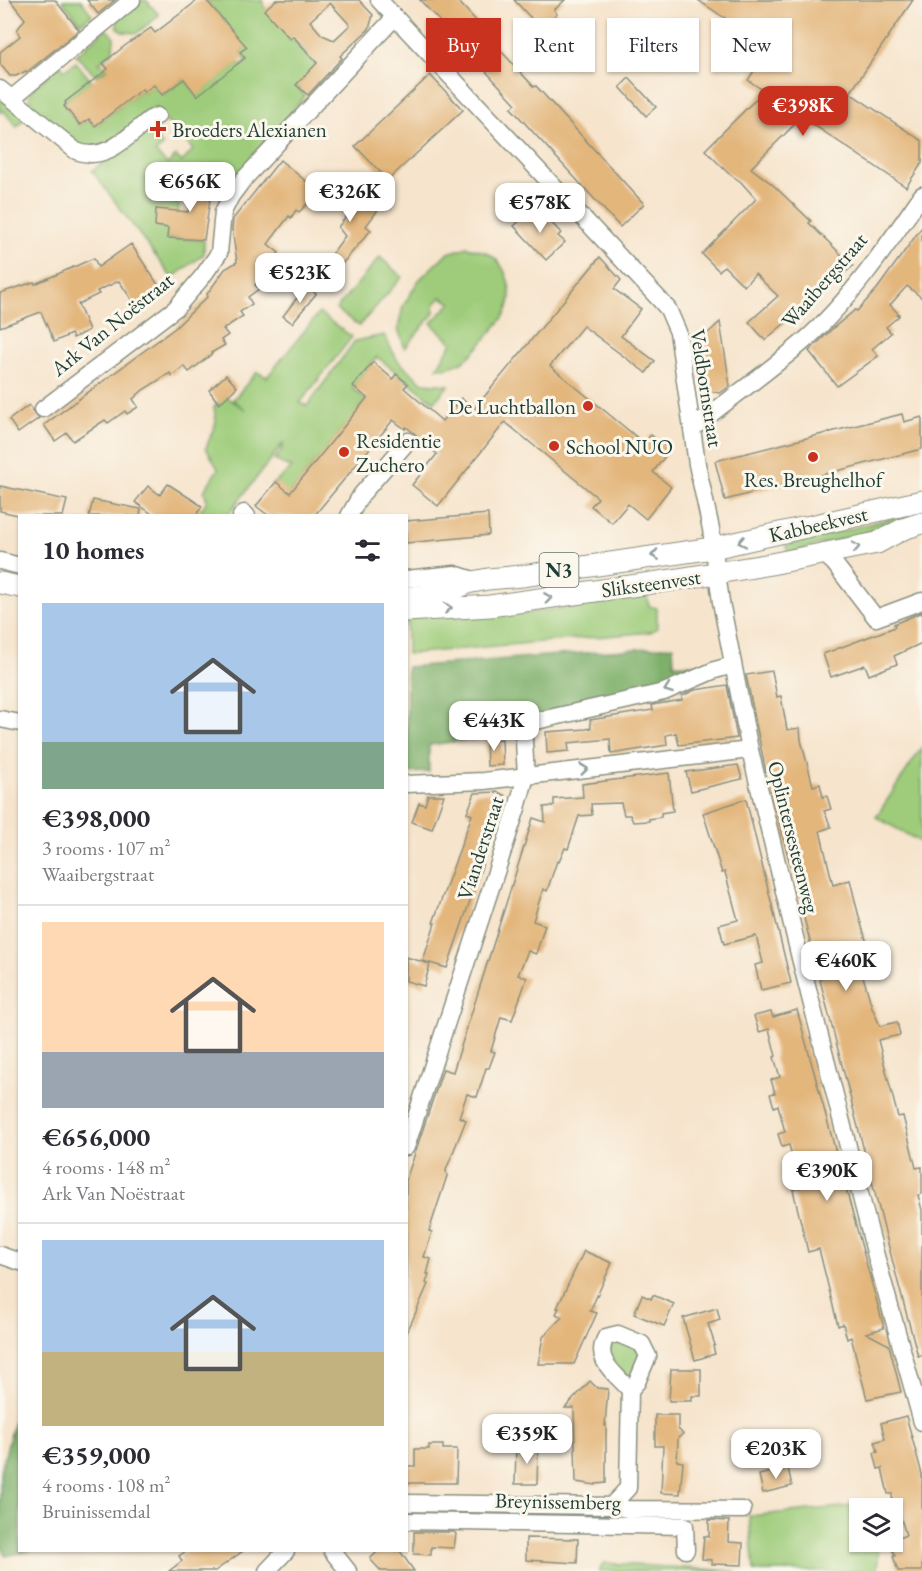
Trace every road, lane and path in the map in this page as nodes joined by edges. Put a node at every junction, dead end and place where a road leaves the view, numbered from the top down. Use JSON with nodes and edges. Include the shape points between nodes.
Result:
{"nodes":[{"id":1,"x":132,"y":0,"type":"edge"},
{"id":2,"x":379,"y":0,"type":"edge"},
{"id":3,"x":395,"y":17,"type":"junction"},
{"id":4,"x":6,"y":94,"type":"edge"},
{"id":5,"x":157,"y":116,"type":"dead end"},
{"id":6,"x":922,"y":195,"type":"edge"},
{"id":7,"x":43,"y":409,"type":"dead end"},
{"id":8,"x":692,"y":429,"type":"junction"},
{"id":9,"x":408,"y":441,"type":"dead end"},
{"id":10,"x":922,"y":501,"type":"edge"},
{"id":11,"x":350,"y":514,"type":"edge"},
{"id":12,"x":922,"y":523,"type":"edge"},
{"id":13,"x":713,"y":548,"type":"junction"},
{"id":14,"x":823,"y":553,"type":"junction"},
{"id":15,"x":0,"y":561,"type":"edge"},
{"id":16,"x":18,"y":566,"type":"edge"},
{"id":17,"x":716,"y":573,"type":"junction"},
{"id":18,"x":408,"y":579,"type":"edge"},
{"id":19,"x":477,"y":581,"type":"junction"},
{"id":20,"x":0,"y":583,"type":"edge"},
{"id":21,"x":18,"y":587,"type":"edge"},
{"id":22,"x":0,"y":594,"type":"edge"},
{"id":23,"x":408,"y":597,"type":"edge"},
{"id":24,"x":18,"y":598,"type":"edge"},
{"id":25,"x":922,"y":602,"type":"edge"},
{"id":26,"x":408,"y":611,"type":"edge"},
{"id":27,"x":733,"y":665,"type":"junction"},
{"id":28,"x":0,"y":719,"type":"edge"},
{"id":29,"x":18,"y":723,"type":"edge"},
{"id":30,"x":750,"y":750,"type":"junction"},
{"id":31,"x":526,"y":776,"type":"junction"},
{"id":32,"x":408,"y":784,"type":"edge"},
{"id":33,"x":408,"y":1141,"type":"edge"},
{"id":34,"x":0,"y":1255,"type":"edge"},
{"id":35,"x":18,"y":1261,"type":"edge"},
{"id":36,"x":630,"y":1390,"type":"dead end"},
{"id":37,"x":922,"y":1422,"type":"edge"},
{"id":38,"x":408,"y":1503,"type":"edge"},
{"id":39,"x":611,"y":1506,"type":"junction"},
{"id":40,"x":743,"y":1510,"type":"dead end"},
{"id":41,"x":408,"y":1521,"type":"edge"},
{"id":42,"x":686,"y":1550,"type":"dead end"},
{"id":43,"x":285,"y":1552,"type":"edge"},
{"id":44,"x":333,"y":1552,"type":"edge"},
{"id":45,"x":267,"y":1571,"type":"edge"},
{"id":46,"x":348,"y":1571,"type":"edge"}],
"edges":[{"from":1,"to":4,"type":"street"},
{"from":2,"to":3,"type":"street","name":"Veldbornstraat"},
{"from":3,"to":7,"type":"street","name":"Ark Van Noëstraat","via":[[231,196],[223,212],[219,253],[176,308]]},
{"from":3,"to":8,"type":"street","name":"Veldbornstraat","via":[[668,309],[678,332]]},
{"from":4,"to":5,"type":"street","via":[[85,155],[107,152]]},
{"from":6,"to":8,"type":"street","name":"Waaibergstraat","via":[[875,260],[805,340]]},
{"from":8,"to":13,"type":"street","name":"Veldbornstraat"},
{"from":9,"to":11,"type":"street","via":[[361,495]]},
{"from":10,"to":13,"type":"main road","name":"Kabbeekvest","number":"N3","one_way":true},
{"from":14,"to":12,"type":"main road","name":"Kabbeekvest","number":"N3","one_way":true,"via":[[877,543]]},
{"from":13,"to":17,"type":"street","name":"Veldbornstraat"},
{"from":13,"to":19,"type":"main road","name":"Sliksteenvest","number":"N3","one_way":true},
{"from":14,"to":17,"type":"main road","name":"Kabbeekvest","number":"N3"},
{"from":14,"to":25,"type":"street","name":"Kabbeekvest","via":[[876,618]]},
{"from":15,"to":16,"type":"street"},
{"from":26,"to":17,"type":"main road","name":"Sliksteenvest","number":"N3","one_way":true,"via":[[490,606]]},
{"from":17,"to":27,"type":"street","name":"Oplintersesteenweg"},
{"from":18,"to":19,"type":"street","name":"Sliksteenvest","via":[[455,574]]},
{"from":19,"to":23,"type":"main road","name":"Sliksteenvest","number":"N3","via":[[449,592]]},
{"from":20,"to":21,"type":"main road"},
{"from":22,"to":24,"type":"main road"},
{"from":27,"to":30,"type":"street","name":"Oplintersesteenweg"},
{"from":27,"to":31,"type":"street","one_way":true,"via":[[664,692],[523,724]]},
{"from":28,"to":29,"type":"street"},
{"from":31,"to":30,"type":"street","name":"Vianderstraat","one_way":true},
{"from":30,"to":37,"type":"street","name":"Oplintersesteenweg","via":[[858,1187]]},
{"from":31,"to":32,"type":"street"},
{"from":31,"to":33,"type":"street","name":"Vianderstraat"},
{"from":34,"to":35,"type":"street"},
{"from":36,"to":39,"type":"street","via":[[628,1488]]},
{"from":38,"to":39,"type":"street"},
{"from":39,"to":40,"type":"street"},
{"from":41,"to":42,"type":"street","name":"Breynissemberg","via":[[685,1526]]},
{"from":43,"to":45,"type":"street"},
{"from":44,"to":46,"type":"street"}]}
